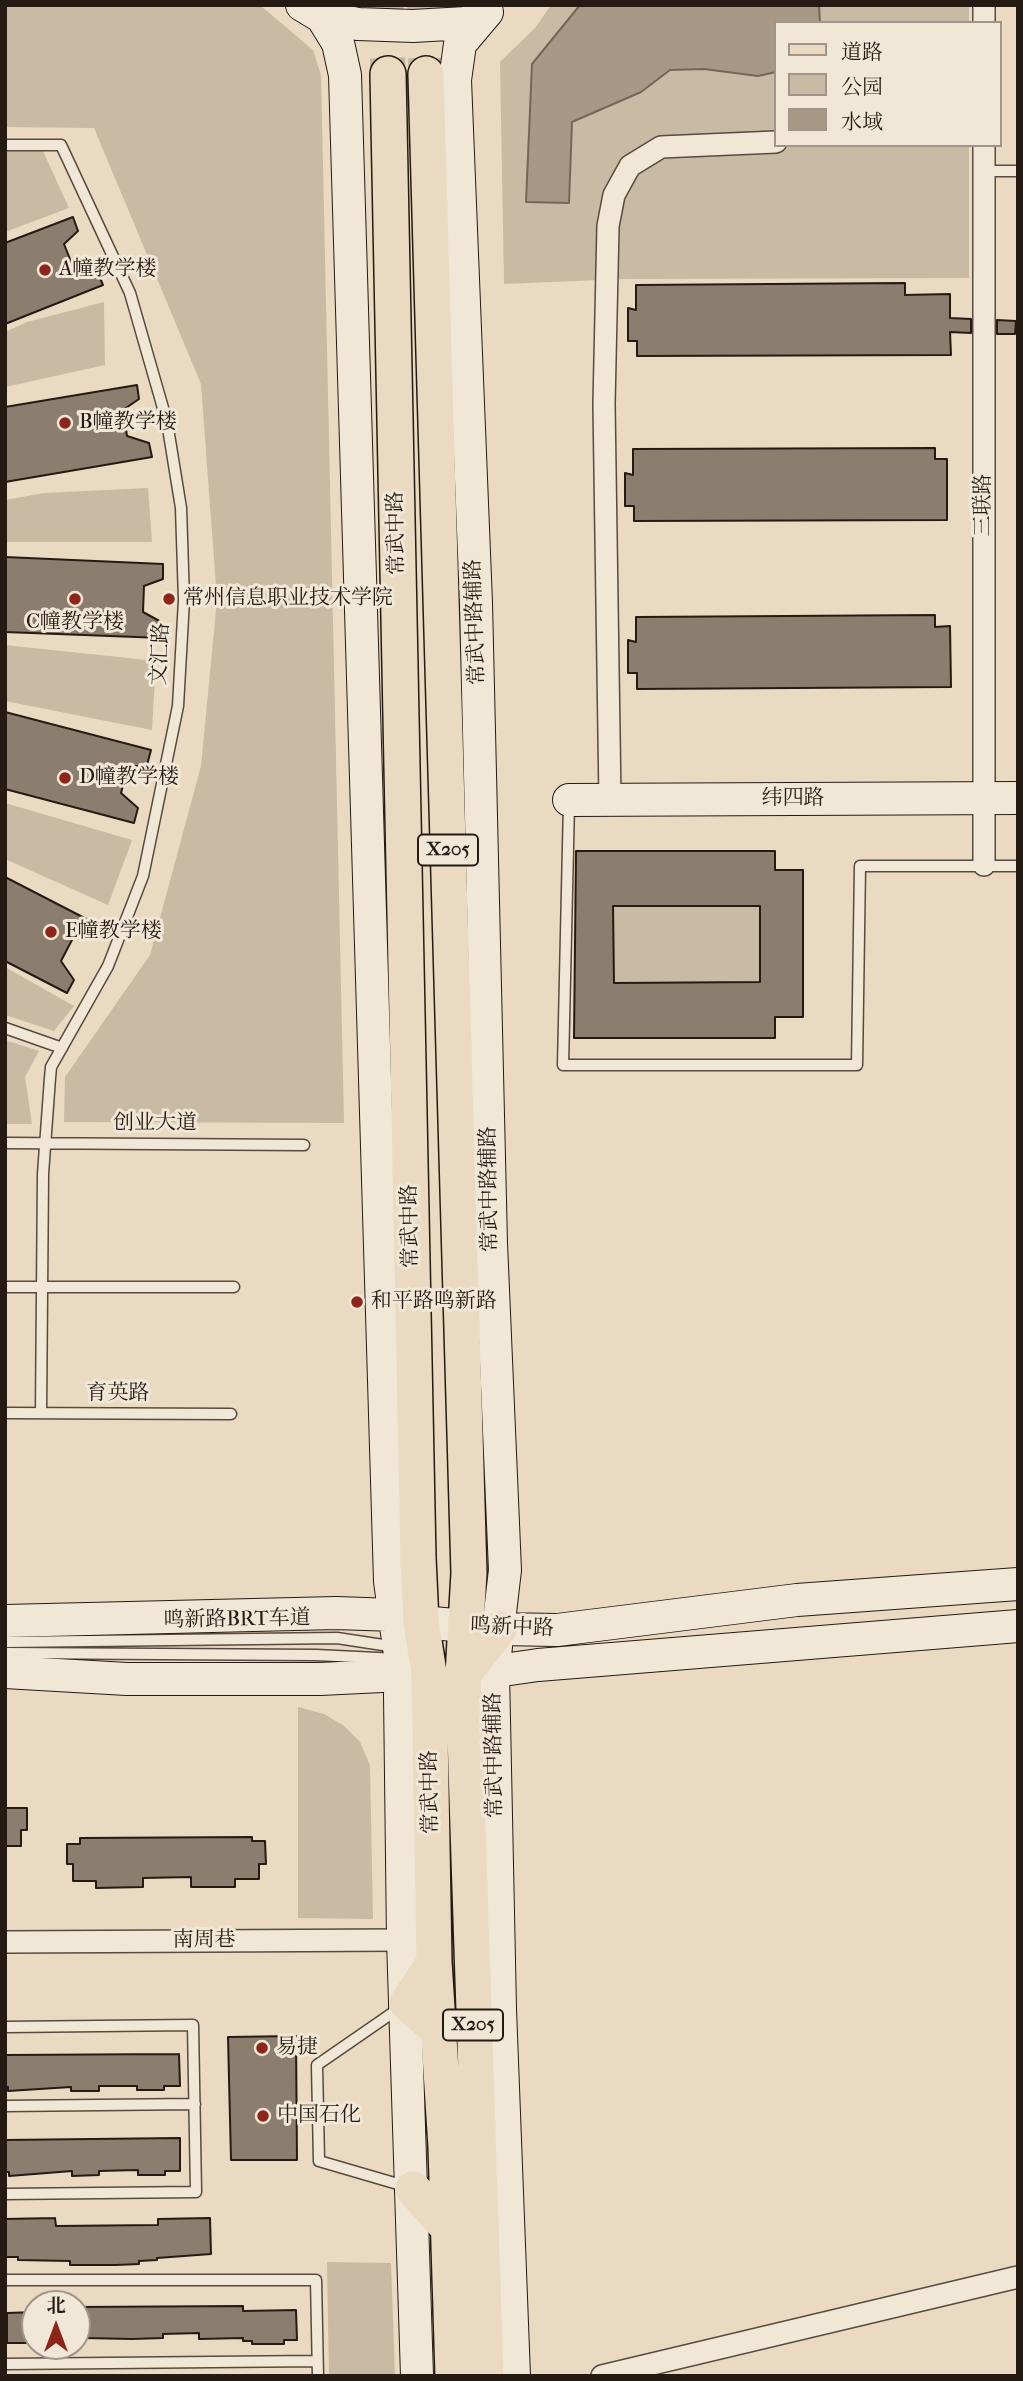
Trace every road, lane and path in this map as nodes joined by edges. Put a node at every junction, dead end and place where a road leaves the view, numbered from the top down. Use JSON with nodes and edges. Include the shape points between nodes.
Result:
{"nodes":[{"id":1,"x":491,"y":9,"type":"edge"},
{"id":2,"x":312,"y":11,"type":"edge"},
{"id":3,"x":388,"y":74,"type":"tunnel mouth"},
{"id":4,"x":426,"y":74,"type":"tunnel mouth"},
{"id":5,"x":774,"y":142,"type":"edge"},
{"id":6,"x":5,"y":145,"type":"edge"},
{"id":7,"x":984,"y":147,"type":"edge"},
{"id":8,"x":984,"y":171,"type":"junction"},
{"id":9,"x":1018,"y":171,"type":"edge"},
{"id":10,"x":984,"y":798,"type":"junction"},
{"id":11,"x":1018,"y":798,"type":"edge"},
{"id":12,"x":569,"y":800,"type":"joint"},
{"id":13,"x":610,"y":800,"type":"junction"},
{"id":14,"x":984,"y":865,"type":"junction"},
{"id":15,"x":1018,"y":866,"type":"edge"},
{"id":16,"x":5,"y":1028,"type":"edge"},
{"id":17,"x":62,"y":1048,"type":"junction"},
{"id":18,"x":5,"y":1143,"type":"edge"},
{"id":19,"x":44,"y":1143,"type":"junction"},
{"id":20,"x":304,"y":1145,"type":"dead end"},
{"id":21,"x":5,"y":1287,"type":"edge"},
{"id":22,"x":42,"y":1287,"type":"junction"},
{"id":23,"x":234,"y":1287,"type":"dead end"},
{"id":24,"x":5,"y":1413,"type":"edge"},
{"id":25,"x":41,"y":1413,"type":"junction"},
{"id":26,"x":231,"y":1414,"type":"dead end"},
{"id":27,"x":1018,"y":1584,"type":"edge"},
{"id":28,"x":5,"y":1621,"type":"edge"},
{"id":29,"x":1018,"y":1626,"type":"edge"},
{"id":30,"x":483,"y":1628,"type":"junction"},
{"id":31,"x":5,"y":1642,"type":"edge"},
{"id":32,"x":5,"y":1653,"type":"edge"},
{"id":33,"x":429,"y":1661,"type":"junction"},
{"id":34,"x":5,"y":1672,"type":"edge"},
{"id":35,"x":403,"y":1940,"type":"junction"},
{"id":36,"x":5,"y":1942,"type":"edge"},
{"id":37,"x":434,"y":1962,"type":"junction"},
{"id":38,"x":407,"y":2003,"type":"junction"},
{"id":39,"x":5,"y":2027,"type":"edge"},
{"id":40,"x":439,"y":2031,"type":"junction"},
{"id":41,"x":195,"y":2104,"type":"junction"},
{"id":42,"x":5,"y":2106,"type":"edge"},
{"id":43,"x":413,"y":2189,"type":"junction"},
{"id":44,"x":5,"y":2194,"type":"edge"},
{"id":45,"x":448,"y":2228,"type":"junction"},
{"id":46,"x":1018,"y":2277,"type":"edge"},
{"id":47,"x":5,"y":2280,"type":"edge"},
{"id":48,"x":317,"y":2361,"type":"junction"},
{"id":49,"x":5,"y":2364,"type":"edge"},
{"id":50,"x":495,"y":2373,"type":"edge"},
{"id":51,"x":318,"y":2376,"type":"edge"},
{"id":52,"x":417,"y":2376,"type":"edge"},
{"id":53,"x":453,"y":2376,"type":"edge"},
{"id":54,"x":602,"y":2376,"type":"edge"}],
"edges":[{"from":1,"to":2,"type":"street","via":[[466,23],[414,26],[358,24]]},
{"from":1,"to":30,"type":"street","name":"常武中路辅路","via":[[460,44],[455,80],[505,1570]]},
{"from":2,"to":33,"type":"street","via":[[338,43],[345,75],[390,1581]]},
{"from":3,"to":33,"type":"main road","name":"常武中路","number":"X205"},
{"from":4,"to":30,"type":"main road","name":"常武中路","number":"X205","via":[[468,1531]]},
{"from":5,"to":13,"type":"street","via":[[661,146],[630,166],[614,195],[608,226],[604,404]]},
{"from":6,"to":17,"type":"lane","name":"文汇路","via":[[61,145],[130,293],[167,422],[181,508],[184,600],[178,706],[143,876],[108,966]]},
{"from":7,"to":8,"type":"street","name":"三联路"},
{"from":8,"to":9,"type":"lane"},
{"from":8,"to":10,"type":"street","name":"三联路"},
{"from":10,"to":11,"type":"street","name":"纬四路"},
{"from":10,"to":13,"type":"street","name":"纬四路"},
{"from":10,"to":14,"type":"street","name":"三联路"},
{"from":12,"to":13,"type":"street","name":"纬四路"},
{"from":12,"to":14,"type":"lane","via":[[563,1065],[857,1065],[860,866]]},
{"from":14,"to":15,"type":"lane"},
{"from":16,"to":17,"type":"lane"},
{"from":17,"to":19,"type":"lane","name":"文汇路","via":[[51,1067]]},
{"from":18,"to":19,"type":"lane","name":"创业大道"},
{"from":19,"to":20,"type":"lane","name":"创业大道"},
{"from":19,"to":22,"type":"lane","name":"文汇路"},
{"from":21,"to":22,"type":"lane"},
{"from":22,"to":23,"type":"lane"},
{"from":22,"to":25,"type":"lane","name":"文汇路"},
{"from":24,"to":25,"type":"lane","name":"育英路"},
{"from":25,"to":26,"type":"lane","name":"育英路"},
{"from":27,"to":30,"type":"street","name":"鸣新中路","via":[[797,1600],[557,1630]]},
{"from":28,"to":33,"type":"street","name":"鸣新中路","via":[[308,1613]]},
{"from":29,"to":33,"type":"street","name":"鸣新中路","via":[[538,1665]]},
{"from":30,"to":33,"type":"main road","name":"常武中路","number":"X205"},
{"from":30,"to":33,"type":"street","name":"鸣新中路"},
{"from":31,"to":33,"type":"lane","name":"鸣新路BRT车道","via":[[337,1639]]},
{"from":32,"to":33,"type":"lane","name":"鸣新路BRT车道","via":[[316,1655]]},
{"from":33,"to":34,"type":"street","name":"鸣新中路","via":[[127,1679]]},
{"from":33,"to":35,"type":"street","via":[[400,1694]]},
{"from":33,"to":37,"type":"main road","name":"常武中路","number":"X205"},
{"from":33,"to":50,"type":"main road","name":"常武中路","number":"X205"},
{"from":35,"to":36,"type":"street","name":"南周巷"},
{"from":35,"to":38,"type":"street"},
{"from":37,"to":38,"type":"main road"},
{"from":37,"to":40,"type":"main road","name":"常武中路","number":"X205"},
{"from":38,"to":40,"type":"main road"},
{"from":38,"to":43,"type":"street"},
{"from":38,"to":43,"type":"lane","via":[[317,2065],[319,2161]]},
{"from":39,"to":41,"type":"lane","via":[[193,2025]]},
{"from":40,"to":45,"type":"main road","name":"常武中路","number":"X205"},
{"from":41,"to":42,"type":"lane"},
{"from":41,"to":44,"type":"lane","via":[[196,2192]]},
{"from":43,"to":45,"type":"main road"},
{"from":43,"to":52,"type":"street"},
{"from":45,"to":53,"type":"main road","name":"常武中路","number":"X205"},
{"from":46,"to":54,"type":"street"},
{"from":47,"to":48,"type":"lane","via":[[316,2280]]},
{"from":48,"to":49,"type":"lane"},
{"from":48,"to":51,"type":"lane"}]}
